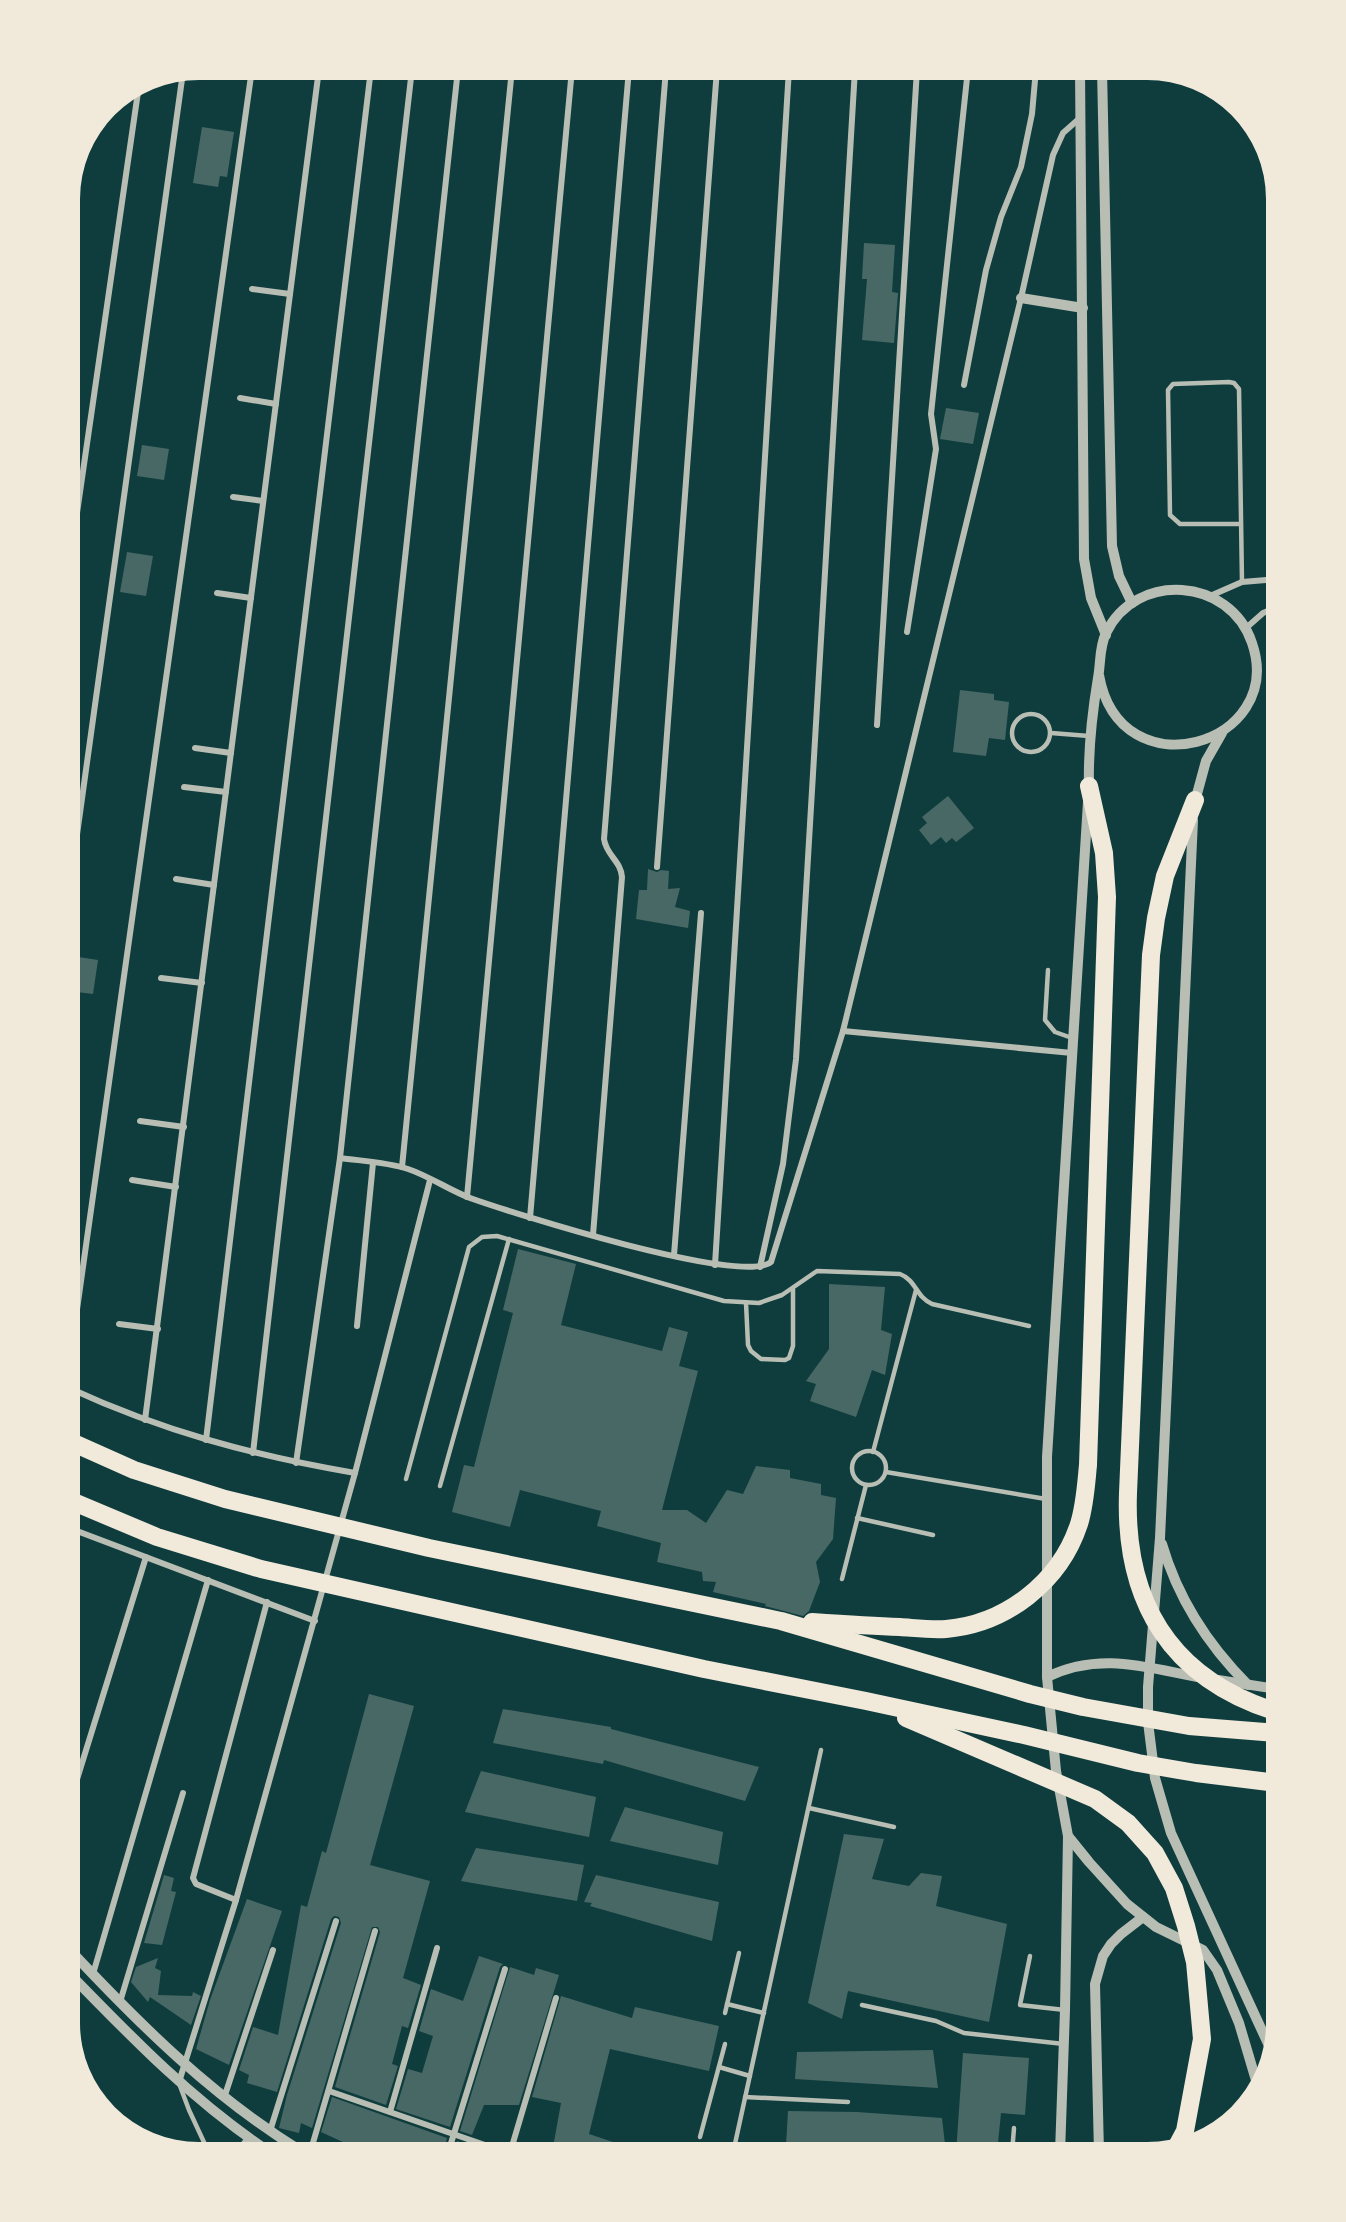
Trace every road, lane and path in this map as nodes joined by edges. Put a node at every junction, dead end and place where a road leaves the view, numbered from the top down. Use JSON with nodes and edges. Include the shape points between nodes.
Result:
{"nodes":[{"id":1,"x":250,"y":80,"type":"edge"},
{"id":2,"x":318,"y":80,"type":"edge"},
{"id":3,"x":370,"y":80,"type":"edge"},
{"id":4,"x":411,"y":80,"type":"edge"},
{"id":5,"x":457,"y":80,"type":"edge"},
{"id":6,"x":511,"y":80,"type":"edge"},
{"id":7,"x":571,"y":80,"type":"edge"},
{"id":8,"x":628,"y":80,"type":"edge"},
{"id":9,"x":665,"y":80,"type":"edge"},
{"id":10,"x":716,"y":80,"type":"edge"},
{"id":11,"x":788,"y":80,"type":"edge"},
{"id":12,"x":854,"y":80,"type":"edge"},
{"id":13,"x":916,"y":80,"type":"edge"},
{"id":14,"x":967,"y":80,"type":"edge"},
{"id":15,"x":1035,"y":80,"type":"edge"},
{"id":16,"x":1080,"y":80,"type":"edge"},
{"id":17,"x":1102,"y":80,"type":"edge"},
{"id":18,"x":182,"y":81,"type":"edge"},
{"id":19,"x":138,"y":95,"type":"edge"},
{"id":20,"x":1081,"y":117,"type":"junction"},
{"id":21,"x":252,"y":289,"type":"dead end"},
{"id":22,"x":290,"y":294,"type":"junction"},
{"id":23,"x":1021,"y":298,"type":"junction"},
{"id":24,"x":1083,"y":308,"type":"junction"},
{"id":25,"x":964,"y":385,"type":"dead end"},
{"id":26,"x":240,"y":399,"type":"dead end"},
{"id":27,"x":276,"y":404,"type":"junction"},
{"id":28,"x":80,"y":494,"type":"edge"},
{"id":29,"x":233,"y":498,"type":"dead end"},
{"id":30,"x":264,"y":501,"type":"junction"},
{"id":31,"x":1240,"y":524,"type":"junction"},
{"id":32,"x":1266,"y":580,"type":"edge"},
{"id":33,"x":1242,"y":582,"type":"junction"},
{"id":34,"x":217,"y":593,"type":"dead end"},
{"id":35,"x":1210,"y":596,"type":"junction"},
{"id":36,"x":251,"y":598,"type":"junction"},
{"id":37,"x":1132,"y":603,"type":"junction"},
{"id":38,"x":1266,"y":612,"type":"edge"},
{"id":39,"x":1246,"y":628,"type":"junction"},
{"id":40,"x":907,"y":632,"type":"dead end"},
{"id":41,"x":1106,"y":634,"type":"junction"},
{"id":42,"x":1099,"y":675,"type":"junction"},
{"id":43,"x":877,"y":725,"type":"dead end"},
{"id":44,"x":1224,"y":731,"type":"junction"},
{"id":45,"x":1051,"y":733,"type":"junction"},
{"id":46,"x":1089,"y":736,"type":"junction"},
{"id":47,"x":195,"y":748,"type":"dead end"},
{"id":48,"x":231,"y":753,"type":"junction"},
{"id":49,"x":1089,"y":786,"type":"junction"},
{"id":50,"x":184,"y":788,"type":"dead end"},
{"id":51,"x":226,"y":792,"type":"junction"},
{"id":52,"x":1195,"y":800,"type":"junction"},
{"id":53,"x":80,"y":815,"type":"edge"},
{"id":54,"x":657,"y":867,"type":"dead end"},
{"id":55,"x":176,"y":879,"type":"dead end"},
{"id":56,"x":214,"y":885,"type":"junction"},
{"id":57,"x":701,"y":913,"type":"dead end"},
{"id":58,"x":1048,"y":970,"type":"dead end"},
{"id":59,"x":161,"y":978,"type":"dead end"},
{"id":60,"x":202,"y":983,"type":"junction"},
{"id":61,"x":843,"y":1031,"type":"junction"},
{"id":62,"x":1073,"y":1038,"type":"junction"},
{"id":63,"x":1072,"y":1053,"type":"junction"},
{"id":64,"x":140,"y":1121,"type":"dead end"},
{"id":65,"x":184,"y":1127,"type":"junction"},
{"id":66,"x":340,"y":1158,"type":"junction"},
{"id":67,"x":374,"y":1163,"type":"junction"},
{"id":68,"x":402,"y":1167,"type":"junction"},
{"id":69,"x":132,"y":1180,"type":"dead end"},
{"id":70,"x":430,"y":1180,"type":"junction"},
{"id":71,"x":176,"y":1187,"type":"junction"},
{"id":72,"x":467,"y":1197,"type":"junction"},
{"id":73,"x":530,"y":1218,"type":"junction"},
{"id":74,"x":593,"y":1234,"type":"junction"},
{"id":75,"x":509,"y":1239,"type":"junction"},
{"id":76,"x":674,"y":1256,"type":"junction"},
{"id":77,"x":715,"y":1265,"type":"junction"},
{"id":78,"x":760,"y":1267,"type":"junction"},
{"id":79,"x":793,"y":1289,"type":"junction"},
{"id":80,"x":916,"y":1290,"type":"junction"},
{"id":81,"x":79,"y":1292,"type":"edge"},
{"id":82,"x":746,"y":1303,"type":"junction"},
{"id":83,"x":119,"y":1324,"type":"dead end"},
{"id":84,"x":357,"y":1326,"type":"dead end"},
{"id":85,"x":1029,"y":1326,"type":"dead end"},
{"id":86,"x":158,"y":1329,"type":"junction"},
{"id":87,"x":79,"y":1392,"type":"edge"},
{"id":88,"x":146,"y":1420,"type":"junction"},
{"id":89,"x":206,"y":1440,"type":"junction"},
{"id":90,"x":79,"y":1446,"type":"edge"},
{"id":91,"x":873,"y":1452,"type":"junction"},
{"id":92,"x":253,"y":1453,"type":"junction"},
{"id":93,"x":296,"y":1463,"type":"junction"},
{"id":94,"x":886,"y":1472,"type":"junction"},
{"id":95,"x":356,"y":1473,"type":"junction"},
{"id":96,"x":406,"y":1479,"type":"dead end"},
{"id":97,"x":866,"y":1485,"type":"junction"},
{"id":98,"x":440,"y":1486,"type":"dead end"},
{"id":99,"x":1047,"y":1499,"type":"junction"},
{"id":100,"x":79,"y":1504,"type":"edge"},
{"id":101,"x":857,"y":1518,"type":"junction"},
{"id":102,"x":79,"y":1532,"type":"edge"},
{"id":103,"x":933,"y":1535,"type":"dead end"},
{"id":104,"x":1160,"y":1538,"type":"junction"},
{"id":105,"x":146,"y":1557,"type":"junction"},
{"id":106,"x":842,"y":1579,"type":"dead end"},
{"id":107,"x":208,"y":1580,"type":"junction"},
{"id":108,"x":267,"y":1602,"type":"junction"},
{"id":109,"x":315,"y":1621,"type":"junction"},
{"id":110,"x":781,"y":1621,"type":"junction"},
{"id":111,"x":1150,"y":1669,"type":"junction"},
{"id":112,"x":1047,"y":1677,"type":"junction"},
{"id":113,"x":1248,"y":1685,"type":"junction"},
{"id":114,"x":1266,"y":1687,"type":"edge"},
{"id":115,"x":866,"y":1701,"type":"junction"},
{"id":116,"x":1266,"y":1708,"type":"edge"},
{"id":117,"x":1266,"y":1732,"type":"edge"},
{"id":118,"x":821,"y":1750,"type":"dead end"},
{"id":119,"x":79,"y":1772,"type":"edge"},
{"id":120,"x":1266,"y":1782,"type":"edge"},
{"id":121,"x":183,"y":1793,"type":"dead end"},
{"id":122,"x":809,"y":1808,"type":"junction"},
{"id":123,"x":894,"y":1827,"type":"dead end"},
{"id":124,"x":1068,"y":1836,"type":"junction"},
{"id":125,"x":236,"y":1900,"type":"junction"},
{"id":126,"x":1143,"y":1917,"type":"junction"},
{"id":127,"x":336,"y":1921,"type":"dead end"},
{"id":128,"x":375,"y":1931,"type":"dead end"},
{"id":129,"x":437,"y":1948,"type":"dead end"},
{"id":130,"x":273,"y":1950,"type":"dead end"},
{"id":131,"x":739,"y":1953,"type":"dead end"},
{"id":132,"x":1030,"y":1956,"type":"dead end"},
{"id":133,"x":79,"y":1960,"type":"edge"},
{"id":134,"x":505,"y":1970,"type":"dead end"},
{"id":135,"x":93,"y":1975,"type":"junction"},
{"id":136,"x":79,"y":1983,"type":"edge"},
{"id":137,"x":83,"y":1987,"type":"junction"},
{"id":138,"x":556,"y":1998,"type":"dead end"},
{"id":139,"x":120,"y":2002,"type":"junction"},
{"id":140,"x":727,"y":2004,"type":"junction"},
{"id":141,"x":862,"y":2005,"type":"dead end"},
{"id":142,"x":1065,"y":2010,"type":"junction"},
{"id":143,"x":725,"y":2013,"type":"dead end"},
{"id":144,"x":764,"y":2013,"type":"junction"},
{"id":145,"x":1265,"y":2037,"type":"edge"},
{"id":146,"x":725,"y":2044,"type":"dead end"},
{"id":147,"x":1064,"y":2044,"type":"junction"},
{"id":148,"x":185,"y":2064,"type":"junction"},
{"id":149,"x":719,"y":2067,"type":"junction"},
{"id":150,"x":1254,"y":2075,"type":"edge"},
{"id":151,"x":750,"y":2076,"type":"junction"},
{"id":152,"x":179,"y":2083,"type":"junction"},
{"id":153,"x":329,"y":2091,"type":"junction"},
{"id":154,"x":745,"y":2097,"type":"junction"},
{"id":155,"x":224,"y":2099,"type":"junction"},
{"id":156,"x":848,"y":2102,"type":"dead end"},
{"id":157,"x":390,"y":2112,"type":"junction"},
{"id":158,"x":1014,"y":2128,"type":"dead end"},
{"id":159,"x":270,"y":2132,"type":"junction"},
{"id":160,"x":454,"y":2134,"type":"junction"},
{"id":161,"x":247,"y":2137,"type":"junction"},
{"id":162,"x":700,"y":2137,"type":"dead end"},
{"id":163,"x":1182,"y":2137,"type":"edge"},
{"id":164,"x":204,"y":2142,"type":"edge"},
{"id":165,"x":244,"y":2142,"type":"edge"},
{"id":166,"x":254,"y":2142,"type":"edge"},
{"id":167,"x":286,"y":2142,"type":"edge"},
{"id":168,"x":313,"y":2142,"type":"edge"},
{"id":169,"x":451,"y":2142,"type":"edge"},
{"id":170,"x":477,"y":2142,"type":"edge"},
{"id":171,"x":512,"y":2142,"type":"edge"},
{"id":172,"x":735,"y":2142,"type":"edge"},
{"id":173,"x":1013,"y":2142,"type":"edge"},
{"id":174,"x":1060,"y":2142,"type":"edge"},
{"id":175,"x":1099,"y":2142,"type":"edge"}],
"edges":[{"from":1,"to":81,"type":"street"},
{"from":2,"to":22,"type":"street"},
{"from":3,"to":89,"type":"street"},
{"from":4,"to":92,"type":"street"},
{"from":5,"to":66,"type":"street"},
{"from":6,"to":68,"type":"street"},
{"from":7,"to":72,"type":"street"},
{"from":8,"to":73,"type":"street"},
{"from":9,"to":74,"type":"street","via":[[604,839],[622,877]]},
{"from":10,"to":54,"type":"street"},
{"from":11,"to":77,"type":"street"},
{"from":12,"to":78,"type":"street","via":[[796,1059],[783,1164]]},
{"from":13,"to":43,"type":"street"},
{"from":14,"to":40,"type":"street","via":[[931,414],[936,449]]},
{"from":15,"to":25,"type":"street","via":[[1021,167],[986,270]]},
{"from":16,"to":20,"type":"street"},
{"from":17,"to":37,"type":"street","via":[[1112,546],[1119,576]]},
{"from":18,"to":53,"type":"street"},
{"from":19,"to":28,"type":"street"},
{"from":20,"to":23,"type":"street","via":[[1056,144]]},
{"from":20,"to":24,"type":"street"},
{"from":21,"to":22,"type":"street"},
{"from":22,"to":27,"type":"street"},
{"from":23,"to":24,"type":"street"},
{"from":23,"to":61,"type":"street"},
{"from":24,"to":41,"type":"street","via":[[1084,559],[1091,598]]},
{"from":26,"to":27,"type":"street"},
{"from":27,"to":30,"type":"street"},
{"from":29,"to":30,"type":"street"},
{"from":30,"to":36,"type":"street"},
{"from":31,"to":31,"type":"lane","via":[[1237,386],[1229,382],[1173,384],[1168,390],[1170,515],[1180,524]]},
{"from":31,"to":33,"type":"lane"},
{"from":32,"to":33,"type":"street"},
{"from":33,"to":35,"type":"street"},
{"from":34,"to":36,"type":"street"},
{"from":35,"to":37,"type":"street","via":[[1178,589],[1161,590]]},
{"from":35,"to":39,"type":"street"},
{"from":36,"to":48,"type":"street"},
{"from":37,"to":41,"type":"street"},
{"from":38,"to":39,"type":"street"},
{"from":39,"to":44,"type":"street","via":[[1256,659],[1253,692],[1236,720]]},
{"from":41,"to":42,"type":"street"},
{"from":42,"to":44,"type":"street","via":[[1101,689],[1114,715],[1124,726],[1150,741],[1164,745],[1195,744]]},
{"from":42,"to":46,"type":"street"},
{"from":44,"to":52,"type":"street","via":[[1206,761]]},
{"from":45,"to":45,"type":"lane","via":[[1045,719],[1031,714],[1017,720],[1012,734],[1018,747],[1032,753],[1045,747]]},
{"from":45,"to":46,"type":"lane"},
{"from":46,"to":49,"type":"street"},
{"from":47,"to":48,"type":"street"},
{"from":48,"to":51,"type":"street"},
{"from":49,"to":62,"type":"street"},
{"from":49,"to":110,"type":"highway","via":[[1104,853],[1107,897],[1088,1465],[1079,1525],[1050,1576],[1020,1603],[985,1621],[926,1630]]},
{"from":50,"to":51,"type":"street"},
{"from":51,"to":56,"type":"street"},
{"from":52,"to":104,"type":"street"},
{"from":52,"to":116,"type":"highway","via":[[1166,876],[1151,955],[1128,1539],[1138,1583],[1157,1624],[1171,1643],[1221,1689]]},
{"from":55,"to":56,"type":"street"},
{"from":56,"to":60,"type":"street"},
{"from":57,"to":76,"type":"street"},
{"from":58,"to":62,"type":"lane","via":[[1045,1020],[1055,1032]]},
{"from":59,"to":60,"type":"street"},
{"from":60,"to":65,"type":"street"},
{"from":61,"to":63,"type":"street"},
{"from":61,"to":78,"type":"street","via":[[772,1258],[768,1265]]},
{"from":62,"to":63,"type":"street"},
{"from":63,"to":99,"type":"street"},
{"from":64,"to":65,"type":"street"},
{"from":65,"to":71,"type":"street"},
{"from":66,"to":67,"type":"street"},
{"from":66,"to":93,"type":"street"},
{"from":67,"to":68,"type":"street"},
{"from":67,"to":84,"type":"street"},
{"from":68,"to":70,"type":"street"},
{"from":69,"to":71,"type":"street"},
{"from":70,"to":72,"type":"street"},
{"from":70,"to":95,"type":"street"},
{"from":71,"to":86,"type":"street"},
{"from":72,"to":73,"type":"street"},
{"from":73,"to":74,"type":"street"},
{"from":74,"to":76,"type":"street"},
{"from":75,"to":82,"type":"lane","via":[[724,1301]]},
{"from":75,"to":96,"type":"lane","via":[[490,1235],[469,1247]]},
{"from":75,"to":98,"type":"lane"},
{"from":76,"to":77,"type":"street"},
{"from":77,"to":78,"type":"street"},
{"from":79,"to":80,"type":"lane","via":[[817,1271],[833,1271],[900,1274],[908,1277]]},
{"from":79,"to":82,"type":"lane","via":[[759,1303]]},
{"from":79,"to":82,"type":"lane","via":[[793,1346],[785,1360],[761,1359],[751,1351]]},
{"from":80,"to":85,"type":"lane","via":[[932,1304]]},
{"from":80,"to":91,"type":"lane"},
{"from":83,"to":86,"type":"street"},
{"from":86,"to":88,"type":"street"},
{"from":87,"to":88,"type":"street"},
{"from":88,"to":89,"type":"street"},
{"from":89,"to":92,"type":"street"},
{"from":90,"to":110,"type":"highway","via":[[151,1476],[225,1499],[429,1548]]},
{"from":91,"to":94,"type":"lane","via":[[884,1459]]},
{"from":91,"to":97,"type":"lane","via":[[860,1454],[853,1465],[855,1478]]},
{"from":92,"to":93,"type":"street"},
{"from":93,"to":95,"type":"street"},
{"from":94,"to":97,"type":"lane","via":[[879,1483]]},
{"from":94,"to":99,"type":"lane"},
{"from":95,"to":109,"type":"street"},
{"from":97,"to":101,"type":"lane"},
{"from":99,"to":112,"type":"street"},
{"from":100,"to":115,"type":"highway","via":[[157,1537],[261,1569],[704,1669]]},
{"from":101,"to":103,"type":"lane"},
{"from":101,"to":106,"type":"lane"},
{"from":102,"to":105,"type":"street"},
{"from":104,"to":111,"type":"street"},
{"from":104,"to":113,"type":"street","via":[[1176,1585],[1200,1628]]},
{"from":105,"to":107,"type":"street"},
{"from":105,"to":119,"type":"street"},
{"from":107,"to":108,"type":"street"},
{"from":107,"to":135,"type":"street"},
{"from":108,"to":109,"type":"street"},
{"from":108,"to":125,"type":"street","via":[[193,1878],[196,1884]]},
{"from":109,"to":125,"type":"street"},
{"from":110,"to":117,"type":"highway","via":[[1083,1707],[1189,1726]]},
{"from":111,"to":112,"type":"street","via":[[1090,1663]]},
{"from":111,"to":113,"type":"street"},
{"from":111,"to":145,"type":"street","via":[[1150,1750],[1162,1806],[1182,1859]]},
{"from":112,"to":124,"type":"street","via":[[1056,1772]]},
{"from":113,"to":114,"type":"street"},
{"from":115,"to":120,"type":"highway","via":[[1138,1763]]},
{"from":115,"to":163,"type":"highway","via":[[1095,1799],[1128,1823],[1155,1853],[1174,1888],[1195,1962],[1202,2038]]},
{"from":118,"to":122,"type":"lane"},
{"from":121,"to":139,"type":"street"},
{"from":122,"to":123,"type":"lane"},
{"from":122,"to":144,"type":"lane"},
{"from":124,"to":126,"type":"street"},
{"from":124,"to":142,"type":"street"},
{"from":125,"to":148,"type":"street"},
{"from":126,"to":150,"type":"street","via":[[1203,1950],[1217,1970],[1239,2022]]},
{"from":126,"to":175,"type":"street","via":[[1111,1944],[1095,1984]]},
{"from":127,"to":159,"type":"street"},
{"from":128,"to":153,"type":"street"},
{"from":129,"to":157,"type":"street"},
{"from":130,"to":155,"type":"street"},
{"from":131,"to":140,"type":"lane"},
{"from":132,"to":142,"type":"lane","via":[[1020,2005]]},
{"from":133,"to":135,"type":"street"},
{"from":134,"to":160,"type":"street"},
{"from":135,"to":137,"type":"street"},
{"from":135,"to":139,"type":"street"},
{"from":136,"to":137,"type":"street"},
{"from":137,"to":152,"type":"street"},
{"from":138,"to":171,"type":"street"},
{"from":139,"to":148,"type":"street"},
{"from":140,"to":143,"type":"lane"},
{"from":140,"to":144,"type":"lane"},
{"from":141,"to":147,"type":"lane","via":[[936,2020],[964,2033]]},
{"from":142,"to":147,"type":"street"},
{"from":144,"to":151,"type":"lane"},
{"from":146,"to":149,"type":"lane"},
{"from":147,"to":174,"type":"street"},
{"from":148,"to":152,"type":"street"},
{"from":148,"to":155,"type":"street"},
{"from":149,"to":151,"type":"lane"},
{"from":149,"to":162,"type":"lane"},
{"from":151,"to":154,"type":"lane"},
{"from":152,"to":161,"type":"street"},
{"from":152,"to":164,"type":"lane"},
{"from":153,"to":157,"type":"street"},
{"from":153,"to":168,"type":"street"},
{"from":154,"to":156,"type":"lane"},
{"from":154,"to":172,"type":"lane"},
{"from":155,"to":159,"type":"street"},
{"from":157,"to":160,"type":"street"},
{"from":158,"to":173,"type":"lane"},
{"from":159,"to":167,"type":"street"},
{"from":160,"to":169,"type":"street"},
{"from":160,"to":170,"type":"street"},
{"from":161,"to":165,"type":"lane"},
{"from":161,"to":166,"type":"street"}]}
